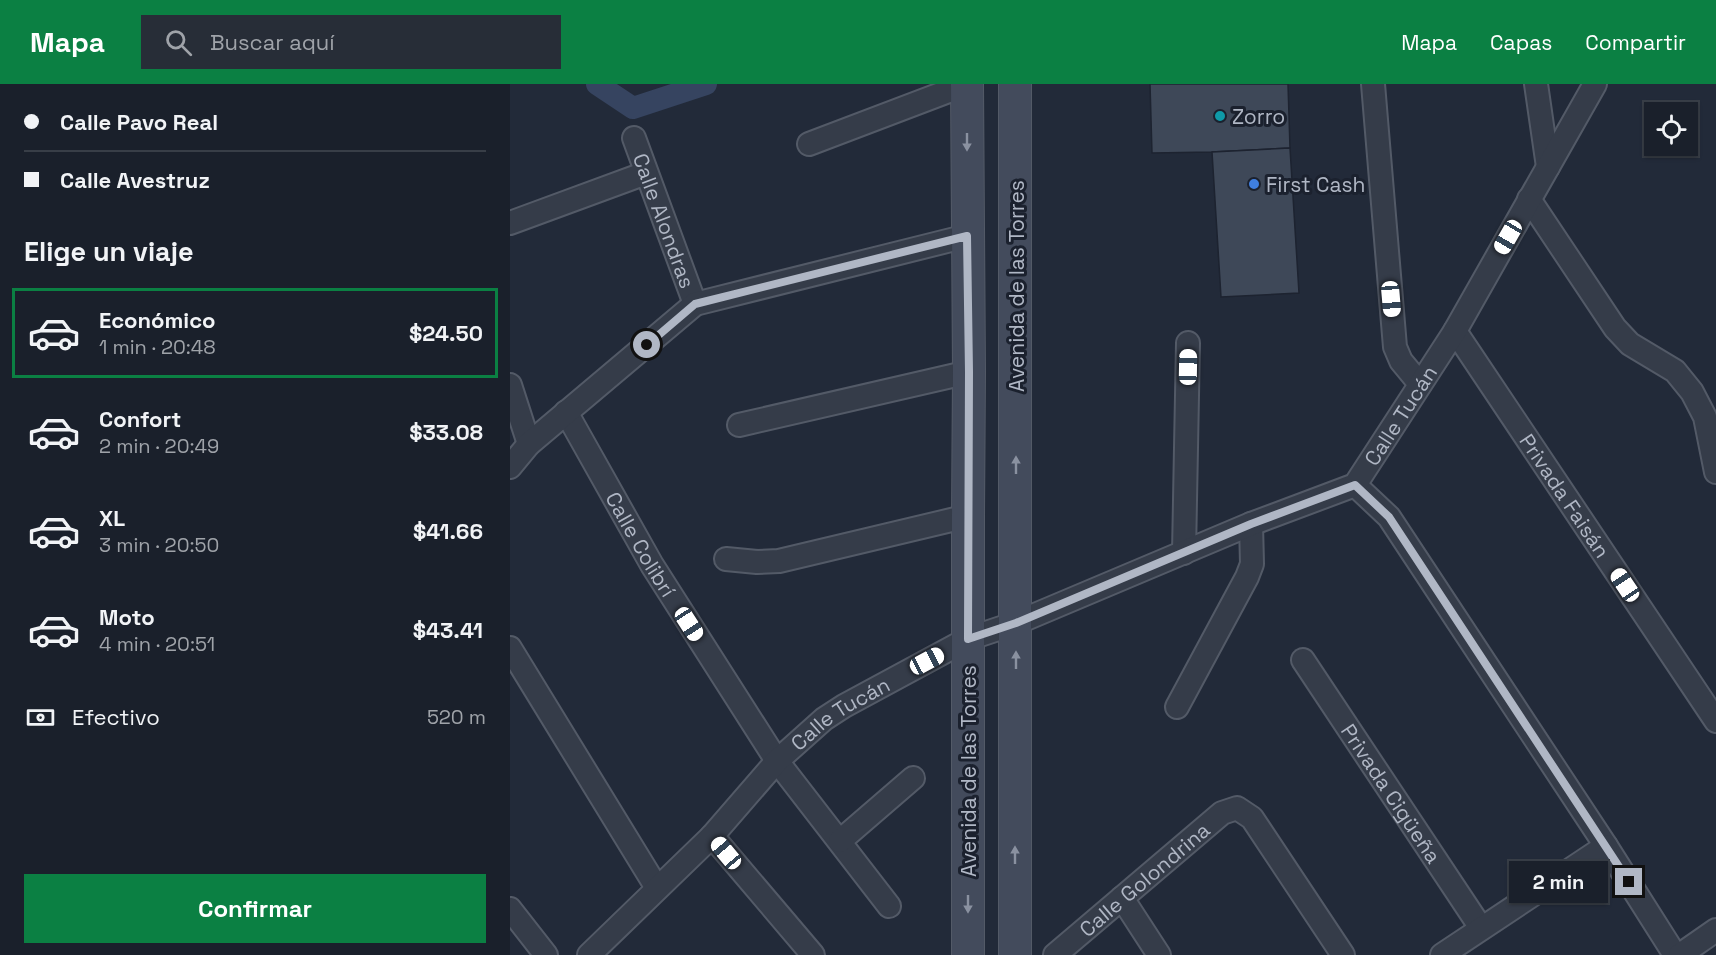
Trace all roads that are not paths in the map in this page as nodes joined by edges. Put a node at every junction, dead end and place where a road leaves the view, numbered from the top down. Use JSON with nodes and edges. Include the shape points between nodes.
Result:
{"nodes":[{"id":1,"x":967,"y":84,"type":"edge"},
{"id":2,"x":1016,"y":84,"type":"edge"},
{"id":3,"x":1373,"y":84,"type":"edge"},
{"id":4,"x":1536,"y":84,"type":"edge"},
{"id":5,"x":1594,"y":84,"type":"edge"},
{"id":6,"x":634,"y":138,"type":"dead end"},
{"id":7,"x":809,"y":144,"type":"dead end"},
{"id":8,"x":1548,"y":167,"type":"junction"},
{"id":9,"x":646,"y":172,"type":"junction"},
{"id":10,"x":1529,"y":199,"type":"junction"},
{"id":11,"x":510,"y":223,"type":"edge"},
{"id":12,"x":967,"y":236,"type":"junction"},
{"id":13,"x":695,"y":304,"type":"junction"},
{"id":14,"x":1455,"y":331,"type":"junction"},
{"id":15,"x":1188,"y":343,"type":"dead end"},
{"id":16,"x":969,"y":372,"type":"junction"},
{"id":17,"x":1420,"y":384,"type":"junction"},
{"id":18,"x":510,"y":385,"type":"edge"},
{"id":19,"x":567,"y":412,"type":"junction"},
{"id":20,"x":739,"y":425,"type":"dead end"},
{"id":21,"x":529,"y":444,"type":"junction"},
{"id":22,"x":510,"y":467,"type":"edge"},
{"id":23,"x":1716,"y":472,"type":"edge"},
{"id":24,"x":1355,"y":485,"type":"junction"},
{"id":25,"x":968,"y":516,"type":"junction"},
{"id":26,"x":1251,"y":524,"type":"junction"},
{"id":27,"x":1184,"y":553,"type":"junction"},
{"id":28,"x":726,"y":559,"type":"dead end"},
{"id":29,"x":1016,"y":623,"type":"junction"},
{"id":30,"x":968,"y":639,"type":"junction"},
{"id":31,"x":510,"y":648,"type":"edge"},
{"id":32,"x":1304,"y":660,"type":"dead end"},
{"id":33,"x":1177,"y":707,"type":"dead end"},
{"id":34,"x":1716,"y":721,"type":"edge"},
{"id":35,"x":777,"y":761,"type":"junction"},
{"id":36,"x":913,"y":778,"type":"dead end"},
{"id":37,"x":712,"y":836,"type":"junction"},
{"id":38,"x":840,"y":841,"type":"junction"},
{"id":39,"x":1606,"y":846,"type":"junction"},
{"id":40,"x":657,"y":888,"type":"junction"},
{"id":41,"x":1122,"y":898,"type":"junction"},
{"id":42,"x":889,"y":906,"type":"dead end"},
{"id":43,"x":510,"y":909,"type":"edge"},
{"id":44,"x":1481,"y":928,"type":"junction"},
{"id":45,"x":1716,"y":930,"type":"edge"},
{"id":46,"x":546,"y":955,"type":"edge"},
{"id":47,"x":589,"y":955,"type":"edge"},
{"id":48,"x":813,"y":955,"type":"edge"},
{"id":49,"x":968,"y":955,"type":"edge"},
{"id":50,"x":1015,"y":955,"type":"edge"},
{"id":51,"x":1055,"y":955,"type":"edge"},
{"id":52,"x":1159,"y":955,"type":"edge"},
{"id":53,"x":1343,"y":955,"type":"edge"},
{"id":54,"x":1442,"y":955,"type":"edge"},
{"id":55,"x":1675,"y":955,"type":"edge"},
{"id":56,"x":1680,"y":955,"type":"edge"}],
"edges":[{"from":1,"to":7,"type":"street"},
{"from":1,"to":12,"type":"main road","name":"Avenida de las Torres","one_way":true},
{"from":29,"to":2,"type":"main road","name":"Avenida de las Torres","one_way":true},
{"from":3,"to":17,"type":"street","via":[[1395,347],[1401,362]]},
{"from":4,"to":8,"type":"street"},
{"from":5,"to":8,"type":"street","name":"Calle Tucán"},
{"from":6,"to":9,"type":"street","name":"Calle Alondras"},
{"from":8,"to":10,"type":"street","name":"Calle Tucán"},
{"from":9,"to":11,"type":"street"},
{"from":9,"to":13,"type":"street","name":"Calle Alondras"},
{"from":10,"to":14,"type":"street","name":"Calle Tucán"},
{"from":10,"to":23,"type":"street","via":[[1615,328],[1630,344],[1675,371],[1692,392],[1705,417]]},
{"from":12,"to":13,"type":"street"},
{"from":12,"to":16,"type":"main road","name":"Avenida de las Torres"},
{"from":13,"to":19,"type":"street"},
{"from":14,"to":17,"type":"street","name":"Calle Tucán"},
{"from":14,"to":34,"type":"street","name":"Privada Faisán"},
{"from":15,"to":27,"type":"street"},
{"from":16,"to":20,"type":"street"},
{"from":16,"to":25,"type":"main road","name":"Avenida de las Torres"},
{"from":17,"to":24,"type":"street","name":"Calle Tucán"},
{"from":18,"to":21,"type":"street"},
{"from":19,"to":21,"type":"street"},
{"from":19,"to":35,"type":"street","name":"Calle Colibrí","via":[[652,565]]},
{"from":21,"to":22,"type":"street"},
{"from":24,"to":26,"type":"street","name":"Calle Tucán"},
{"from":24,"to":39,"type":"street","via":[[1389,517]]},
{"from":25,"to":28,"type":"street","via":[[779,561]]},
{"from":25,"to":30,"type":"main road","name":"Avenida de las Torres"},
{"from":26,"to":27,"type":"street","name":"Calle Tucán"},
{"from":26,"to":33,"type":"street","via":[[1252,564],[1247,577]]},
{"from":27,"to":29,"type":"street","name":"Calle Tucán"},
{"from":29,"to":30,"type":"street","name":"Calle Tucán"},
{"from":50,"to":29,"type":"main road","name":"Avenida de las Torres","one_way":true},
{"from":30,"to":35,"type":"street","name":"Calle Tucán","via":[[844,706]]},
{"from":30,"to":49,"type":"main road","name":"Avenida de las Torres","one_way":true},
{"from":31,"to":40,"type":"street"},
{"from":32,"to":44,"type":"street","name":"Privada Cigüeña"},
{"from":35,"to":37,"type":"street","name":"Calle Tucán"},
{"from":35,"to":38,"type":"street","name":"Calle Colibrí"},
{"from":36,"to":38,"type":"street"},
{"from":37,"to":40,"type":"street","name":"Calle Tucán"},
{"from":37,"to":48,"type":"street"},
{"from":38,"to":42,"type":"street","name":"Calle Colibrí"},
{"from":39,"to":44,"type":"street"},
{"from":39,"to":55,"type":"street"},
{"from":40,"to":47,"type":"street","name":"Calle Tucán"},
{"from":41,"to":51,"type":"street","name":"Calle Golondrina"},
{"from":41,"to":52,"type":"street"},
{"from":41,"to":53,"type":"street","name":"Calle Golondrina","via":[[1222,813],[1237,808],[1252,818]]},
{"from":43,"to":46,"type":"street"},
{"from":44,"to":54,"type":"street"},
{"from":45,"to":56,"type":"street"}]}
